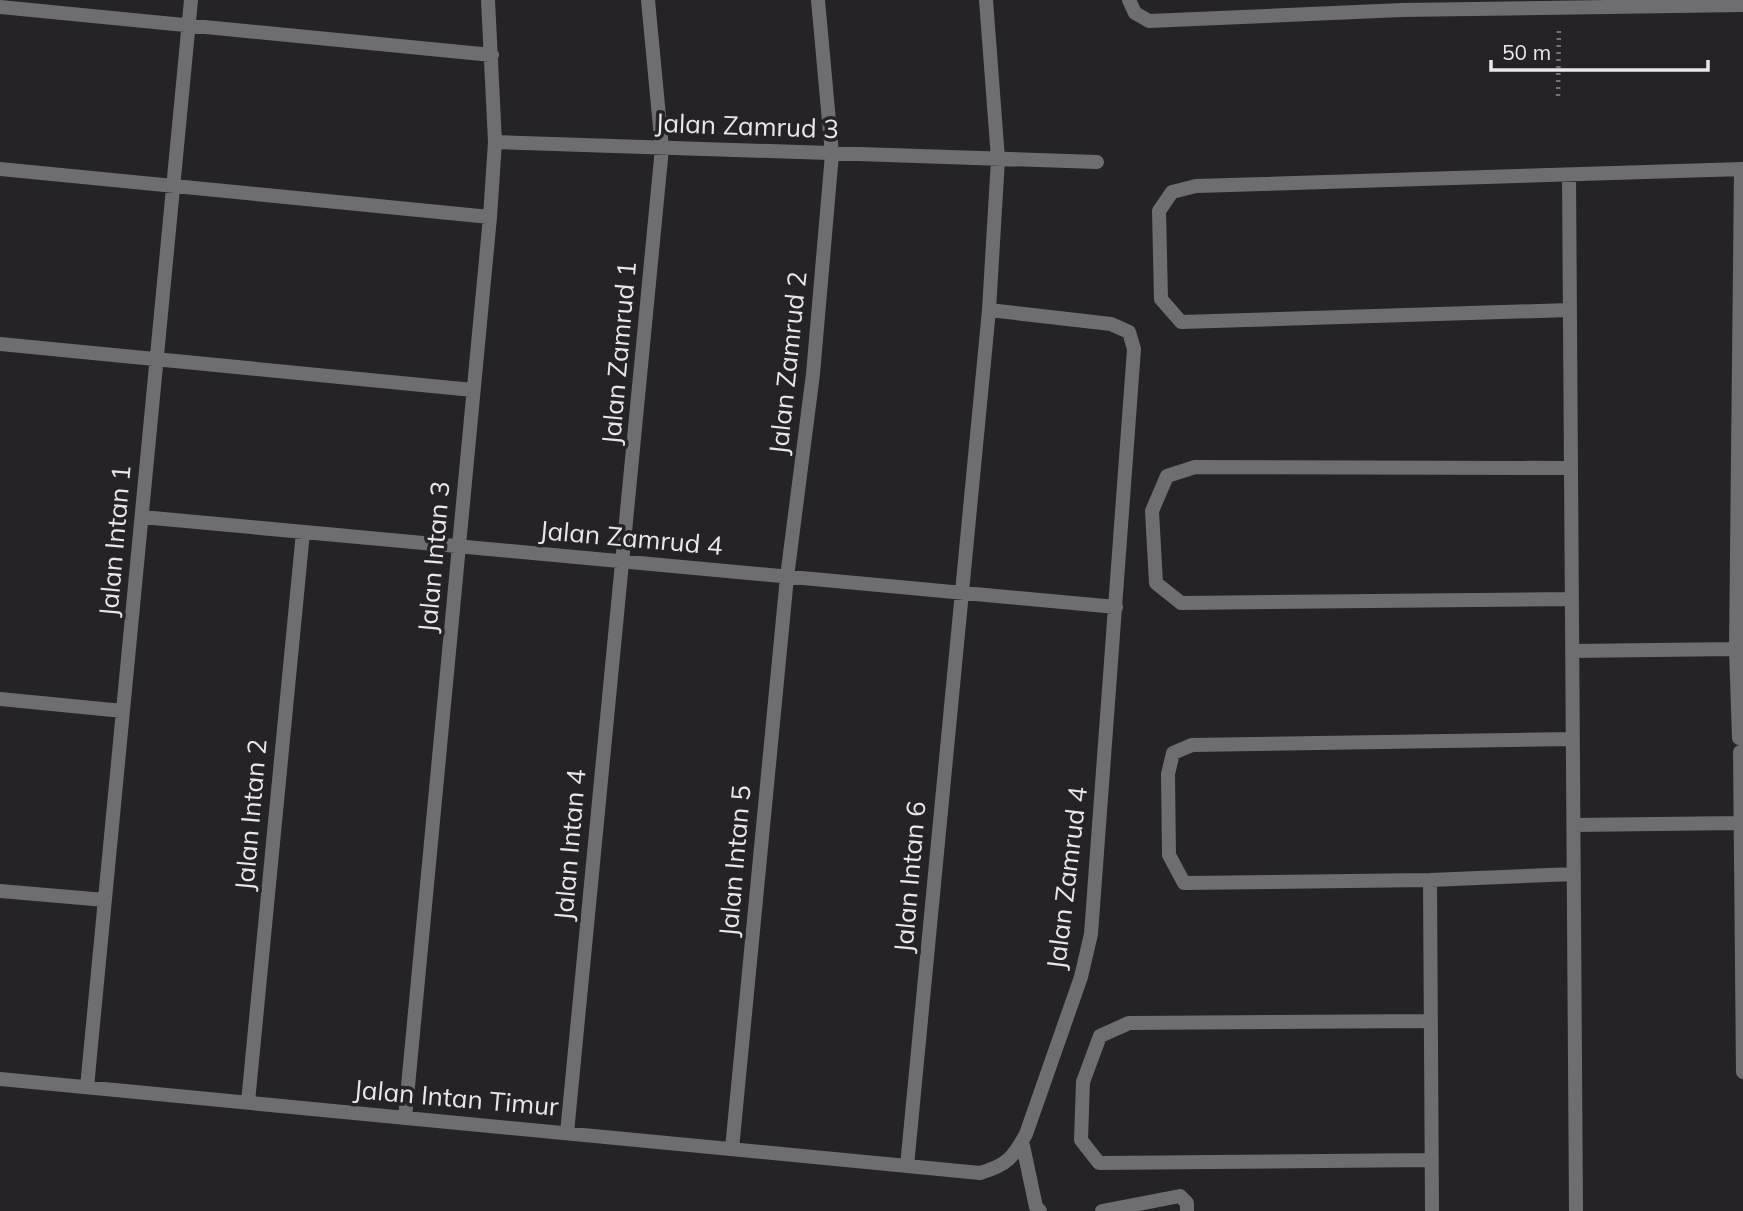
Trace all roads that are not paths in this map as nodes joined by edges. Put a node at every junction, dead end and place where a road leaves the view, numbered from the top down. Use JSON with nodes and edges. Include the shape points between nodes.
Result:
{"nodes":[{"id":1,"x":191,"y":0,"type":"edge"},
{"id":2,"x":488,"y":0,"type":"edge"},
{"id":3,"x":648,"y":0,"type":"edge"},
{"id":4,"x":818,"y":0,"type":"edge"},
{"id":5,"x":986,"y":0,"type":"edge"},
{"id":6,"x":1129,"y":0,"type":"edge"},
{"id":7,"x":1739,"y":3,"type":"edge"},
{"id":8,"x":1559,"y":4,"type":"edge"},
{"id":9,"x":1402,"y":5,"type":"edge"},
{"id":10,"x":0,"y":7,"type":"edge"},
{"id":11,"x":189,"y":26,"type":"junction"},
{"id":12,"x":492,"y":55,"type":"junction"},
{"id":13,"x":495,"y":142,"type":"junction"},
{"id":14,"x":662,"y":148,"type":"junction"},
{"id":15,"x":832,"y":154,"type":"junction"},
{"id":16,"x":998,"y":159,"type":"junction"},
{"id":17,"x":1097,"y":162,"type":"dead end"},
{"id":18,"x":0,"y":169,"type":"edge"},
{"id":19,"x":1742,"y":169,"type":"edge"},
{"id":20,"x":1569,"y":175,"type":"junction"},
{"id":21,"x":173,"y":186,"type":"junction"},
{"id":22,"x":490,"y":216,"type":"junction"},
{"id":23,"x":989,"y":310,"type":"junction"},
{"id":24,"x":1570,"y":310,"type":"junction"},
{"id":25,"x":0,"y":344,"type":"edge"},
{"id":26,"x":157,"y":359,"type":"junction"},
{"id":27,"x":472,"y":390,"type":"junction"},
{"id":28,"x":1571,"y":468,"type":"junction"},
{"id":29,"x":142,"y":517,"type":"junction"},
{"id":30,"x":303,"y":532,"type":"junction"},
{"id":31,"x":460,"y":547,"type":"junction"},
{"id":32,"x":622,"y":562,"type":"junction"},
{"id":33,"x":787,"y":577,"type":"junction"},
{"id":34,"x":961,"y":593,"type":"junction"},
{"id":35,"x":1572,"y":599,"type":"junction"},
{"id":36,"x":1116,"y":607,"type":"junction"},
{"id":37,"x":1736,"y":649,"type":"junction"},
{"id":38,"x":1572,"y":651,"type":"junction"},
{"id":39,"x":0,"y":699,"type":"edge"},
{"id":40,"x":123,"y":711,"type":"junction"},
{"id":41,"x":1743,"y":738,"type":"edge"},
{"id":42,"x":1573,"y":739,"type":"junction"},
{"id":43,"x":1743,"y":752,"type":"edge"},
{"id":44,"x":1739,"y":823,"type":"junction"},
{"id":45,"x":1574,"y":825,"type":"junction"},
{"id":46,"x":1574,"y":874,"type":"junction"},
{"id":47,"x":1430,"y":880,"type":"junction"},
{"id":48,"x":0,"y":891,"type":"edge"},
{"id":49,"x":105,"y":900,"type":"junction"},
{"id":50,"x":1431,"y":1021,"type":"junction"},
{"id":51,"x":1743,"y":1072,"type":"edge"},
{"id":52,"x":0,"y":1079,"type":"edge"},
{"id":53,"x":87,"y":1087,"type":"junction"},
{"id":54,"x":248,"y":1102,"type":"junction"},
{"id":55,"x":405,"y":1118,"type":"junction"},
{"id":56,"x":567,"y":1133,"type":"junction"},
{"id":57,"x":1022,"y":1141,"type":"junction"},
{"id":58,"x":732,"y":1149,"type":"junction"},
{"id":59,"x":1432,"y":1160,"type":"junction"},
{"id":60,"x":906,"y":1166,"type":"junction"},
{"id":61,"x":1040,"y":1211,"type":"edge"},
{"id":62,"x":1102,"y":1211,"type":"edge"},
{"id":63,"x":1187,"y":1211,"type":"edge"},
{"id":64,"x":1432,"y":1211,"type":"edge"},
{"id":65,"x":1576,"y":1211,"type":"edge"}],
"edges":[{"from":1,"to":11,"type":"street","name":"Jalan Intan 1"},
{"from":2,"to":12,"type":"street","name":"Jalan Intan 3"},
{"from":3,"to":14,"type":"street","name":"Jalan Zamrud 1"},
{"from":4,"to":15,"type":"street","name":"Jalan Zamrud 2"},
{"from":5,"to":16,"type":"street"},
{"from":6,"to":9,"type":"street","via":[[1135,13],[1149,21]]},
{"from":7,"to":8,"type":"street"},
{"from":8,"to":9,"type":"street"},
{"from":10,"to":11,"type":"street"},
{"from":11,"to":12,"type":"street"},
{"from":11,"to":21,"type":"street","name":"Jalan Intan 1"},
{"from":12,"to":13,"type":"street","name":"Jalan Intan 3"},
{"from":13,"to":14,"type":"street","name":"Jalan Zamrud 3"},
{"from":13,"to":22,"type":"street","name":"Jalan Intan 3"},
{"from":14,"to":15,"type":"street","name":"Jalan Zamrud 3"},
{"from":14,"to":32,"type":"street","name":"Jalan Zamrud 1"},
{"from":15,"to":16,"type":"street","name":"Jalan Zamrud 3"},
{"from":15,"to":33,"type":"street","name":"Jalan Zamrud 2","via":[[813,374]]},
{"from":16,"to":17,"type":"street","name":"Jalan Zamrud 3"},
{"from":16,"to":23,"type":"street"},
{"from":18,"to":21,"type":"street"},
{"from":19,"to":20,"type":"street"},
{"from":19,"to":37,"type":"street"},
{"from":20,"to":24,"type":"street"},
{"from":20,"to":24,"type":"street","via":[[1196,186],[1172,192],[1159,211],[1161,299],[1181,322]]},
{"from":21,"to":22,"type":"street"},
{"from":21,"to":26,"type":"street","name":"Jalan Intan 1"},
{"from":22,"to":27,"type":"street","name":"Jalan Intan 3"},
{"from":23,"to":34,"type":"street"},
{"from":23,"to":36,"type":"street","name":"Jalan Zamrud 4","via":[[1111,324],[1129,332],[1134,349]]},
{"from":24,"to":28,"type":"street"},
{"from":25,"to":26,"type":"street"},
{"from":26,"to":27,"type":"street"},
{"from":26,"to":29,"type":"street","name":"Jalan Intan 1"},
{"from":27,"to":31,"type":"street","name":"Jalan Intan 3"},
{"from":28,"to":35,"type":"street"},
{"from":28,"to":35,"type":"street","via":[[1195,467],[1167,476],[1152,511],[1156,583],[1181,603]]},
{"from":29,"to":30,"type":"street","name":"Jalan Zamrud 4"},
{"from":29,"to":40,"type":"street","name":"Jalan Intan 1"},
{"from":30,"to":31,"type":"street","name":"Jalan Zamrud 4"},
{"from":30,"to":54,"type":"street","name":"Jalan Intan 2"},
{"from":31,"to":32,"type":"street","name":"Jalan Zamrud 4"},
{"from":31,"to":55,"type":"street","name":"Jalan Intan 3"},
{"from":32,"to":33,"type":"street","name":"Jalan Zamrud 4"},
{"from":32,"to":56,"type":"street","name":"Jalan Intan 4"},
{"from":33,"to":34,"type":"street","name":"Jalan Zamrud 4"},
{"from":33,"to":58,"type":"street","name":"Jalan Intan 5"},
{"from":34,"to":36,"type":"street","name":"Jalan Zamrud 4"},
{"from":34,"to":60,"type":"street","name":"Jalan Intan 6"},
{"from":35,"to":38,"type":"street"},
{"from":36,"to":57,"type":"street","name":"Jalan Zamrud 4","via":[[1091,934],[1081,977]]},
{"from":37,"to":38,"type":"street"},
{"from":37,"to":41,"type":"street","via":[[1739,738]]},
{"from":38,"to":42,"type":"street"},
{"from":39,"to":40,"type":"street"},
{"from":40,"to":49,"type":"street","name":"Jalan Intan 1"},
{"from":42,"to":45,"type":"street"},
{"from":42,"to":47,"type":"street","via":[[1192,745],[1173,753],[1168,774],[1170,855],[1184,883]]},
{"from":43,"to":44,"type":"street"},
{"from":44,"to":45,"type":"street"},
{"from":44,"to":51,"type":"street"},
{"from":45,"to":46,"type":"street"},
{"from":46,"to":47,"type":"street"},
{"from":46,"to":65,"type":"street"},
{"from":47,"to":50,"type":"street"},
{"from":48,"to":49,"type":"street"},
{"from":49,"to":53,"type":"street","name":"Jalan Intan 1"},
{"from":50,"to":59,"type":"street"},
{"from":50,"to":59,"type":"street","via":[[1129,1023],[1100,1036],[1083,1082],[1081,1140],[1099,1163]]},
{"from":52,"to":53,"type":"street","name":"Jalan Intan Timur"},
{"from":53,"to":54,"type":"street","name":"Jalan Intan Timur"},
{"from":54,"to":55,"type":"street","name":"Jalan Intan Timur"},
{"from":55,"to":56,"type":"street","name":"Jalan Intan Timur"},
{"from":56,"to":58,"type":"street","name":"Jalan Intan Timur"},
{"from":57,"to":60,"type":"street","name":"Jalan Zamrud 4","via":[[1003,1166],[980,1173]]},
{"from":57,"to":61,"type":"street"},
{"from":58,"to":60,"type":"street","name":"Jalan Intan Timur"},
{"from":59,"to":64,"type":"street"},
{"from":62,"to":63,"type":"street","via":[[1180,1196]]}]}
